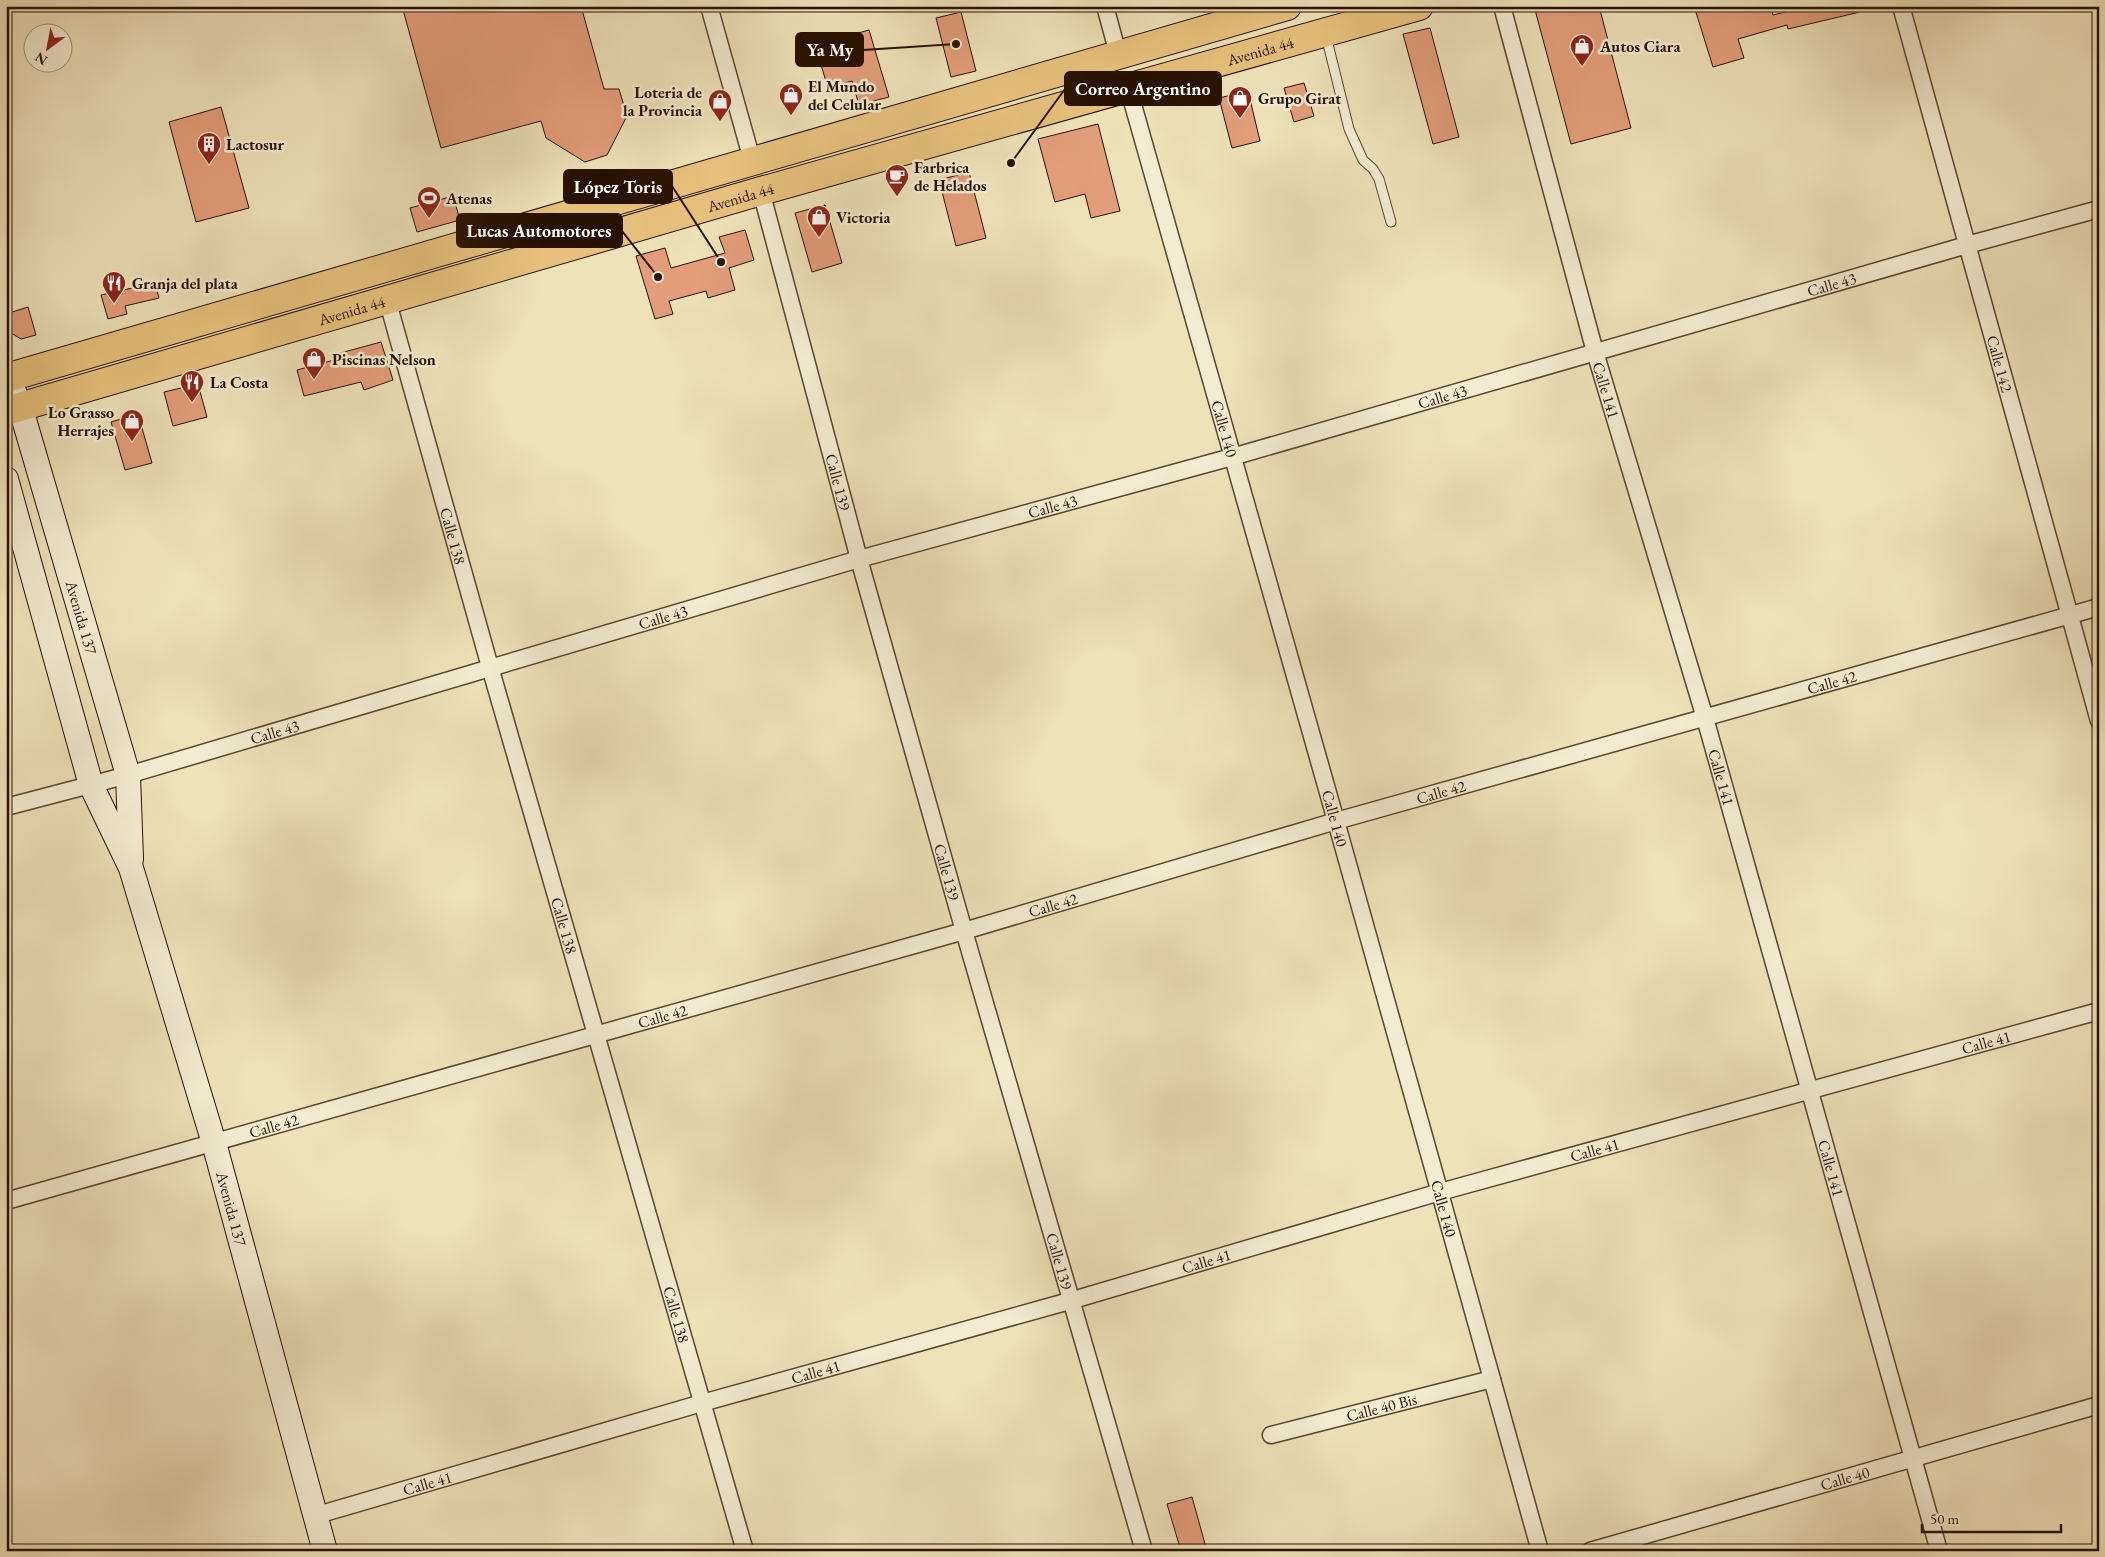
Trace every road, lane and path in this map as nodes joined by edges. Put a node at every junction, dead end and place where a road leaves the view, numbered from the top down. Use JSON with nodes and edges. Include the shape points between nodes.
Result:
{"nodes":[{"id":1,"x":709,"y":6,"type":"edge"},
{"id":2,"x":1105,"y":6,"type":"edge"},
{"id":3,"x":1287,"y":6,"type":"edge"},
{"id":4,"x":1418,"y":6,"type":"edge"},
{"id":5,"x":1502,"y":6,"type":"edge"},
{"id":6,"x":1901,"y":6,"type":"edge"},
{"id":7,"x":1325,"y":32,"type":"junction"},
{"id":8,"x":1118,"y":54,"type":"junction"},
{"id":9,"x":1128,"y":87,"type":"junction"},
{"id":10,"x":752,"y":160,"type":"junction"},
{"id":11,"x":761,"y":191,"type":"junction"},
{"id":12,"x":2099,"y":209,"type":"edge"},
{"id":13,"x":1391,"y":222,"type":"dead end"},
{"id":14,"x":1967,"y":245,"type":"junction"},
{"id":15,"x":387,"y":299,"type":"junction"},
{"id":16,"x":1595,"y":352,"type":"junction"},
{"id":17,"x":7,"y":376,"type":"edge"},
{"id":18,"x":13,"y":409,"type":"edge"},
{"id":19,"x":1232,"y":457,"type":"junction"},
{"id":20,"x":6,"y":479,"type":"edge"},
{"id":21,"x":859,"y":559,"type":"junction"},
{"id":22,"x":2099,"y":606,"type":"edge"},
{"id":23,"x":2069,"y":615,"type":"junction"},
{"id":24,"x":490,"y":667,"type":"junction"},
{"id":25,"x":1705,"y":718,"type":"junction"},
{"id":26,"x":2099,"y":721,"type":"edge"},
{"id":27,"x":128,"y":775,"type":"junction"},
{"id":28,"x":90,"y":785,"type":"junction"},
{"id":29,"x":6,"y":807,"type":"edge"},
{"id":30,"x":1336,"y":821,"type":"junction"},
{"id":31,"x":132,"y":868,"type":"junction"},
{"id":32,"x":964,"y":931,"type":"junction"},
{"id":33,"x":2099,"y":1011,"type":"edge"},
{"id":34,"x":597,"y":1034,"type":"junction"},
{"id":35,"x":1809,"y":1091,"type":"junction"},
{"id":36,"x":214,"y":1143,"type":"junction"},
{"id":37,"x":1440,"y":1192,"type":"junction"},
{"id":38,"x":7,"y":1199,"type":"edge"},
{"id":39,"x":1073,"y":1300,"type":"junction"},
{"id":40,"x":1492,"y":1379,"type":"junction"},
{"id":41,"x":702,"y":1403,"type":"junction"},
{"id":42,"x":2099,"y":1405,"type":"edge"},
{"id":43,"x":1271,"y":1435,"type":"dead end"},
{"id":44,"x":1913,"y":1458,"type":"junction"},
{"id":45,"x":314,"y":1516,"type":"junction"},
{"id":46,"x":324,"y":1551,"type":"edge"},
{"id":47,"x":745,"y":1551,"type":"edge"},
{"id":48,"x":1144,"y":1551,"type":"edge"},
{"id":49,"x":1540,"y":1551,"type":"edge"},
{"id":50,"x":1590,"y":1551,"type":"edge"},
{"id":51,"x":1940,"y":1551,"type":"edge"}],
"edges":[{"from":1,"to":10,"type":"street"},
{"from":2,"to":8,"type":"street"},
{"from":3,"to":8,"type":"highway","name":"Avenida 44"},
{"from":4,"to":7,"type":"highway","name":"Avenida 44"},
{"from":5,"to":16,"type":"street","name":"Calle 141"},
{"from":6,"to":14,"type":"street","name":"Calle 142"},
{"from":7,"to":9,"type":"highway","name":"Avenida 44"},
{"from":7,"to":13,"type":"lane","via":[[1349,129],[1363,160],[1379,178]]},
{"from":8,"to":10,"type":"highway","name":"Avenida 44"},
{"from":9,"to":11,"type":"highway","name":"Avenida 44"},
{"from":9,"to":19,"type":"street","name":"Calle 140"},
{"from":10,"to":17,"type":"highway","name":"Avenida 44"},
{"from":11,"to":15,"type":"highway","name":"Avenida 44"},
{"from":11,"to":21,"type":"street","name":"Calle 139"},
{"from":12,"to":14,"type":"street","name":"Calle 43"},
{"from":14,"to":16,"type":"street","name":"Calle 43"},
{"from":14,"to":23,"type":"street","name":"Calle 142"},
{"from":15,"to":18,"type":"highway","name":"Avenida 44"},
{"from":15,"to":24,"type":"street","name":"Calle 138"},
{"from":16,"to":19,"type":"street","name":"Calle 43"},
{"from":16,"to":25,"type":"street","name":"Calle 141"},
{"from":17,"to":18,"type":"street","name":"Avenida 137"},
{"from":18,"to":27,"type":"street","name":"Avenida 137"},
{"from":19,"to":21,"type":"street","name":"Calle 43"},
{"from":19,"to":30,"type":"street","name":"Calle 140"},
{"from":20,"to":28,"type":"street","name":"Avenida 137"},
{"from":21,"to":24,"type":"street","name":"Calle 43"},
{"from":21,"to":32,"type":"street","name":"Calle 139"},
{"from":22,"to":23,"type":"street","name":"Calle 42"},
{"from":23,"to":25,"type":"street","name":"Calle 42"},
{"from":23,"to":26,"type":"street","name":"Calle 142"},
{"from":24,"to":27,"type":"street","name":"Calle 43"},
{"from":24,"to":34,"type":"street","name":"Calle 138"},
{"from":25,"to":30,"type":"street","name":"Calle 42"},
{"from":25,"to":35,"type":"street","name":"Calle 141"},
{"from":27,"to":28,"type":"street","name":"Calle 43"},
{"from":27,"to":31,"type":"street","name":"Avenida 137"},
{"from":28,"to":29,"type":"street","name":"Calle 43"},
{"from":28,"to":31,"type":"street","name":"Avenida 137"},
{"from":30,"to":32,"type":"street","name":"Calle 42"},
{"from":30,"to":37,"type":"street","name":"Calle 140"},
{"from":31,"to":36,"type":"street","name":"Avenida 137"},
{"from":32,"to":34,"type":"street","name":"Calle 42"},
{"from":32,"to":39,"type":"street","name":"Calle 139"},
{"from":33,"to":35,"type":"street","name":"Calle 41"},
{"from":34,"to":36,"type":"street","name":"Calle 42"},
{"from":34,"to":41,"type":"street","name":"Calle 138"},
{"from":35,"to":37,"type":"street","name":"Calle 41"},
{"from":35,"to":44,"type":"street","name":"Calle 141"},
{"from":36,"to":38,"type":"street","name":"Calle 42"},
{"from":36,"to":45,"type":"street","name":"Avenida 137"},
{"from":37,"to":39,"type":"street","name":"Calle 41"},
{"from":37,"to":40,"type":"street","name":"Calle 140"},
{"from":39,"to":41,"type":"street","name":"Calle 41"},
{"from":39,"to":48,"type":"street","name":"Calle 139"},
{"from":40,"to":43,"type":"street","name":"Calle 40 Bis"},
{"from":40,"to":49,"type":"street","name":"Calle 140"},
{"from":41,"to":45,"type":"street","name":"Calle 41"},
{"from":41,"to":47,"type":"street","name":"Calle 138"},
{"from":42,"to":44,"type":"street","name":"Calle 40"},
{"from":44,"to":50,"type":"street","name":"Calle 40"},
{"from":44,"to":51,"type":"street","name":"Calle 141"},
{"from":45,"to":46,"type":"street","name":"Avenida 137"}]}
